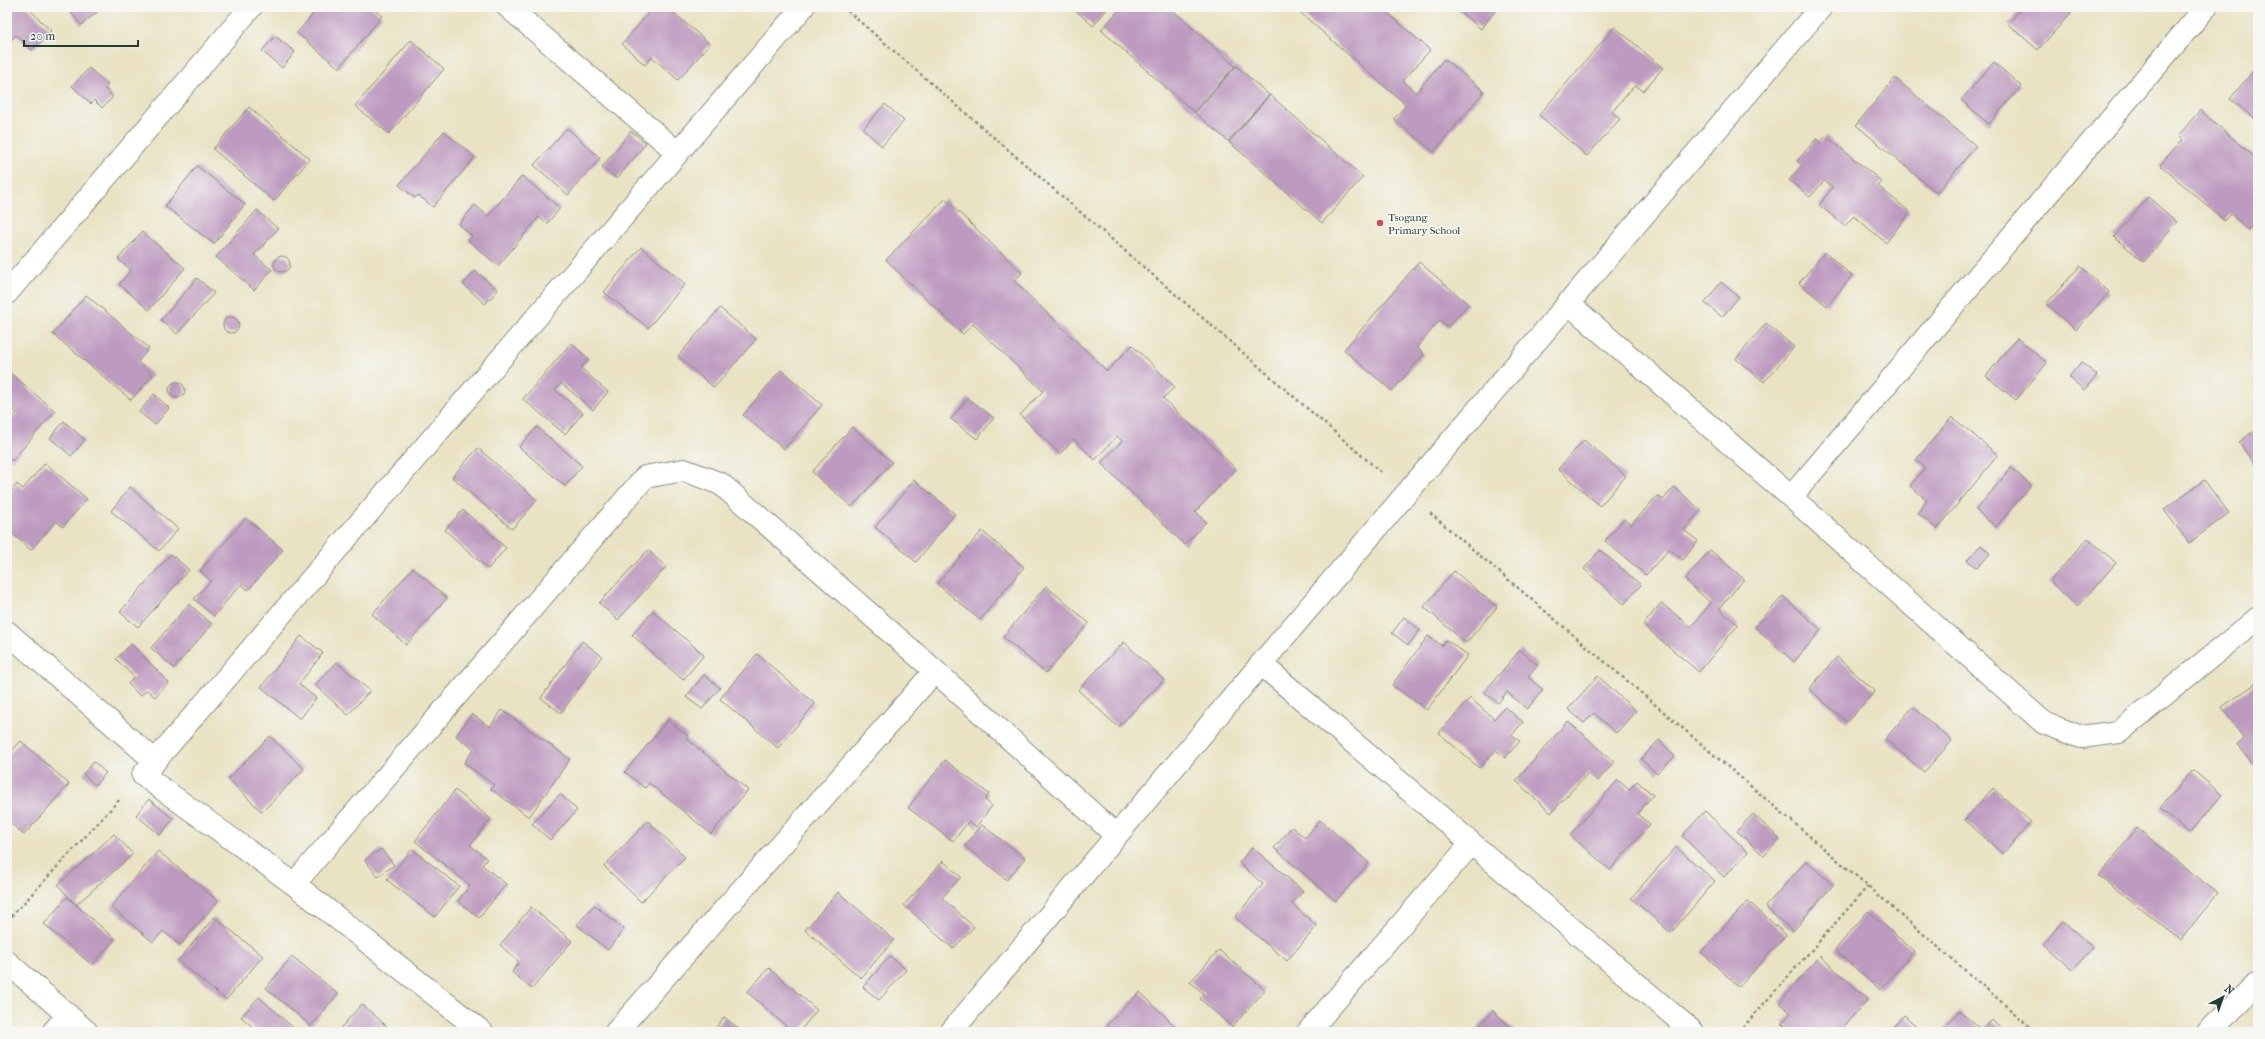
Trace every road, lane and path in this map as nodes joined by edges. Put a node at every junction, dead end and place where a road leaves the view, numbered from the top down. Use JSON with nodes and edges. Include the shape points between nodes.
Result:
{"nodes":[{"id":1,"x":251,"y":7,"type":"edge"},
{"id":2,"x":508,"y":7,"type":"edge"},
{"id":3,"x":803,"y":7,"type":"edge"},
{"id":4,"x":843,"y":7,"type":"edge"},
{"id":5,"x":1821,"y":7,"type":"edge"},
{"id":6,"x":2206,"y":7,"type":"edge"},
{"id":7,"x":678,"y":153,"type":"junction"},
{"id":8,"x":11,"y":283,"type":"edge"},
{"id":9,"x":1568,"y":303,"type":"junction"},
{"id":10,"x":1406,"y":493,"type":"junction"},
{"id":11,"x":1791,"y":497,"type":"junction"},
{"id":12,"x":2258,"y":618,"type":"edge"},
{"id":13,"x":7,"y":632,"type":"edge"},
{"id":14,"x":1261,"y":664,"type":"junction"},
{"id":15,"x":934,"y":671,"type":"junction"},
{"id":16,"x":149,"y":768,"type":"junction"},
{"id":17,"x":1116,"y":835,"type":"junction"},
{"id":18,"x":1471,"y":844,"type":"junction"},
{"id":19,"x":294,"y":884,"type":"junction"},
{"id":20,"x":1868,"y":886,"type":"junction"},
{"id":21,"x":7,"y":921,"type":"edge"},
{"id":22,"x":7,"y":962,"type":"edge"},
{"id":23,"x":2258,"y":983,"type":"edge"},
{"id":24,"x":68,"y":1015,"type":"junction"},
{"id":25,"x":53,"y":1032,"type":"edge"},
{"id":26,"x":87,"y":1032,"type":"edge"},
{"id":27,"x":482,"y":1032,"type":"edge"},
{"id":28,"x":616,"y":1032,"type":"edge"},
{"id":29,"x":951,"y":1032,"type":"edge"},
{"id":30,"x":1308,"y":1032,"type":"edge"},
{"id":31,"x":1693,"y":1032,"type":"edge"},
{"id":32,"x":1739,"y":1032,"type":"edge"},
{"id":33,"x":2036,"y":1032,"type":"edge"},
{"id":34,"x":2208,"y":1032,"type":"edge"}],
"edges":[{"from":1,"to":8,"type":"street"},
{"from":2,"to":7,"type":"street"},
{"from":3,"to":7,"type":"street"},
{"from":4,"to":10,"type":"path"},
{"from":5,"to":9,"type":"street"},
{"from":6,"to":11,"type":"street"},
{"from":7,"to":16,"type":"street"},
{"from":9,"to":10,"type":"street"},
{"from":9,"to":11,"type":"street"},
{"from":10,"to":14,"type":"street"},
{"from":10,"to":20,"type":"path"},
{"from":11,"to":12,"type":"street","via":[[2044,723],[2081,737],[2119,732]]},
{"from":13,"to":16,"type":"street"},
{"from":14,"to":17,"type":"street"},
{"from":14,"to":18,"type":"street"},
{"from":15,"to":17,"type":"street"},
{"from":15,"to":19,"type":"street","via":[[721,484],[684,470],[645,478]]},
{"from":15,"to":28,"type":"street"},
{"from":16,"to":19,"type":"street"},
{"from":16,"to":21,"type":"path"},
{"from":17,"to":29,"type":"street"},
{"from":18,"to":30,"type":"street"},
{"from":18,"to":31,"type":"street"},
{"from":19,"to":27,"type":"street"},
{"from":20,"to":32,"type":"path"},
{"from":20,"to":33,"type":"path"},
{"from":22,"to":24,"type":"street"},
{"from":23,"to":34,"type":"street"},
{"from":24,"to":25,"type":"street"},
{"from":24,"to":26,"type":"street"}]}
